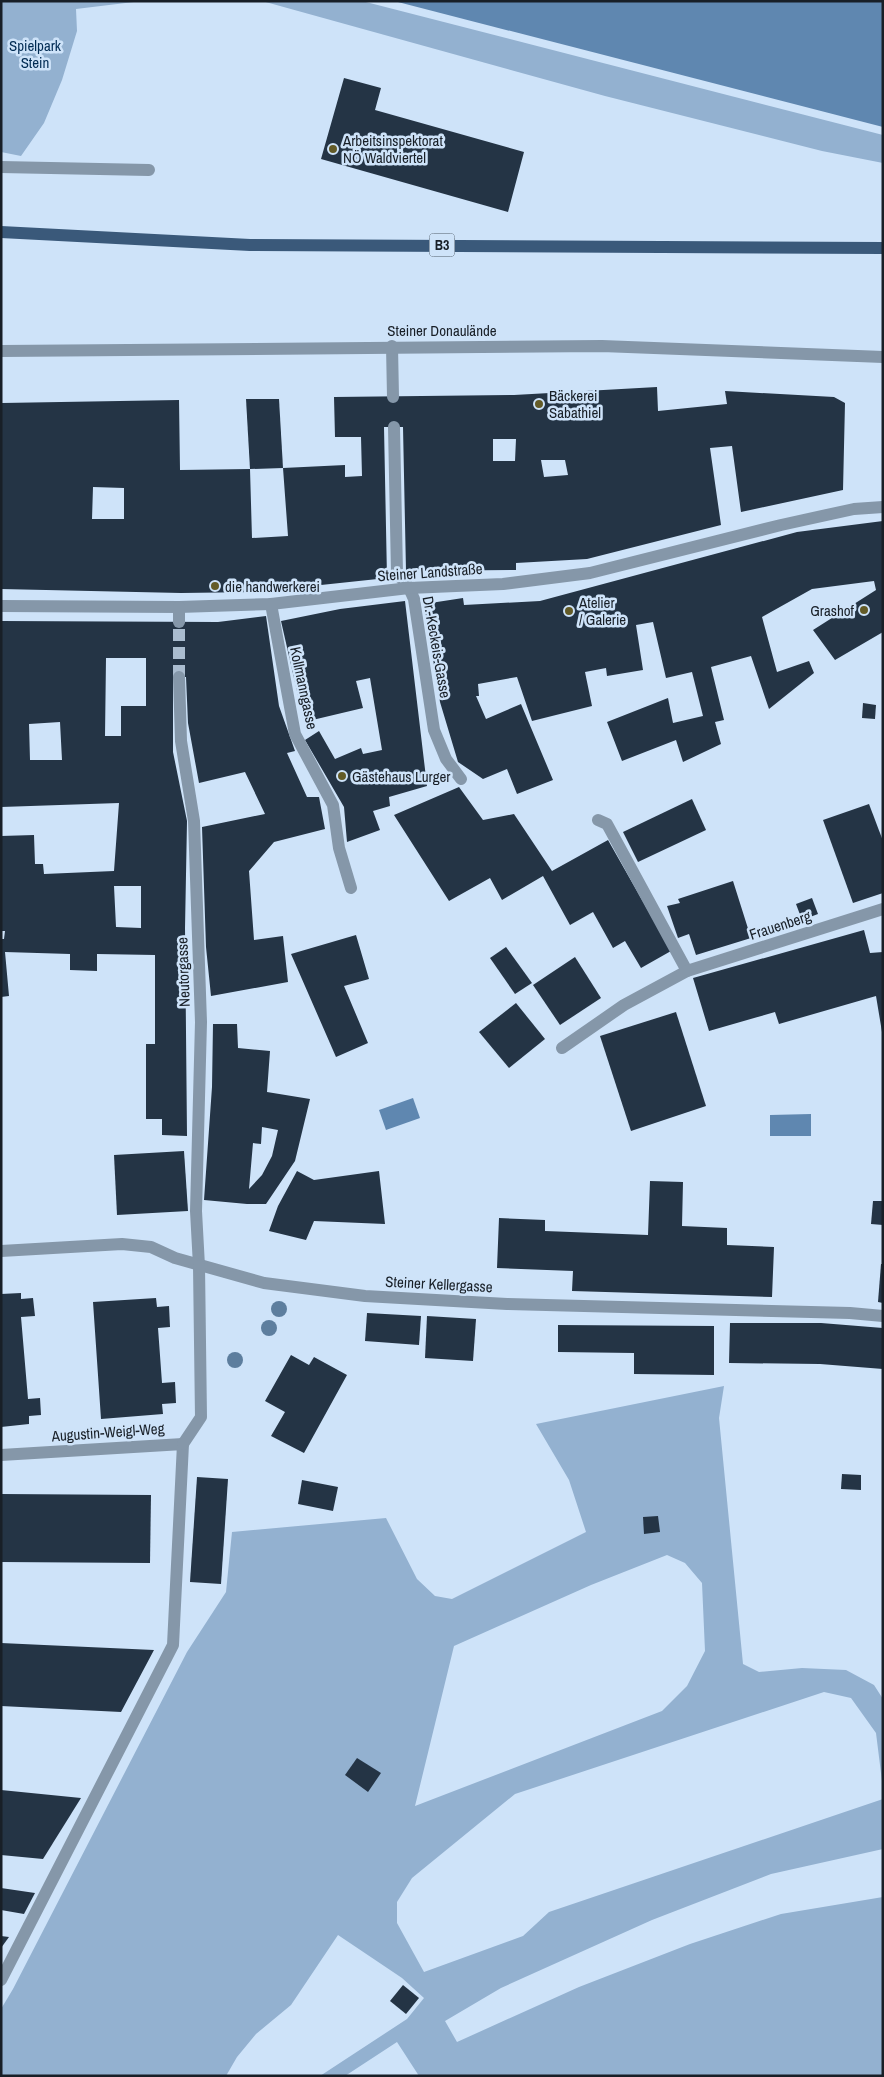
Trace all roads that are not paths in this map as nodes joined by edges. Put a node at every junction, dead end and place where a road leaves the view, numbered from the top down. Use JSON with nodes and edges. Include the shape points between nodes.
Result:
{"nodes":[{"id":1,"x":1,"y":167,"type":"edge"},
{"id":2,"x":150,"y":170,"type":"dead end"},
{"id":3,"x":1,"y":232,"type":"edge"},
{"id":4,"x":883,"y":248,"type":"edge"},
{"id":5,"x":392,"y":346,"type":"junction"},
{"id":6,"x":1,"y":351,"type":"edge"},
{"id":7,"x":883,"y":357,"type":"edge"},
{"id":8,"x":393,"y":397,"type":"dead end"},
{"id":9,"x":394,"y":427,"type":"dead end"},
{"id":10,"x":883,"y":507,"type":"edge"},
{"id":11,"x":409,"y":588,"type":"junction"},
{"id":12,"x":271,"y":604,"type":"junction"},
{"id":13,"x":1,"y":606,"type":"edge"},
{"id":14,"x":179,"y":608,"type":"junction"},
{"id":15,"x":179,"y":622,"type":"tunnel mouth"},
{"id":16,"x":179,"y":677,"type":"tunnel mouth"},
{"id":17,"x":461,"y":779,"type":"dead end"},
{"id":18,"x":598,"y":820,"type":"dead end"},
{"id":19,"x":351,"y":888,"type":"dead end"},
{"id":20,"x":883,"y":909,"type":"edge"},
{"id":21,"x":687,"y":971,"type":"junction"},
{"id":22,"x":562,"y":1048,"type":"dead end"},
{"id":23,"x":1,"y":1251,"type":"edge"},
{"id":24,"x":199,"y":1266,"type":"junction"},
{"id":25,"x":883,"y":1316,"type":"edge"},
{"id":26,"x":184,"y":1444,"type":"junction"},
{"id":27,"x":1,"y":1455,"type":"edge"},
{"id":28,"x":1,"y":1980,"type":"edge"}],
"edges":[{"from":1,"to":2,"type":"street"},
{"from":3,"to":4,"type":"main road","number":"B3","via":[[250,245]]},
{"from":5,"to":6,"type":"street","name":"Steiner Donaulände"},
{"from":5,"to":7,"type":"street","name":"Steiner Donaulände","via":[[602,346]]},
{"from":5,"to":8,"type":"street"},
{"from":9,"to":11,"type":"street","name":"Dr.-Keckeis-Gasse","via":[[397,573]]},
{"from":10,"to":11,"type":"street","name":"Steiner Landstraße","via":[[854,509],[781,525],[590,573],[503,584]]},
{"from":11,"to":12,"type":"street","name":"Steiner Landstraße"},
{"from":11,"to":17,"type":"street","name":"Dr.-Keckeis-Gasse","via":[[414,599],[434,730],[446,759]]},
{"from":12,"to":14,"type":"street","name":"Steiner Landstraße"},
{"from":12,"to":19,"type":"street","name":"Kollmanngasse","via":[[295,734],[333,805],[339,848]]},
{"from":13,"to":14,"type":"street","name":"Steiner Landstraße"},
{"from":14,"to":15,"type":"street"},
{"from":16,"to":24,"type":"street","name":"Neutorgasse","via":[[181,741],[194,821],[201,1022],[196,1211]]},
{"from":18,"to":21,"type":"street","via":[[607,824]]},
{"from":20,"to":21,"type":"street","name":"Frauenberg"},
{"from":21,"to":22,"type":"street","name":"Frauenberg","via":[[624,1005]]},
{"from":23,"to":24,"type":"street","name":"Steiner Kellergasse","via":[[122,1244],[151,1246]]},
{"from":24,"to":25,"type":"street","name":"Steiner Kellergasse","via":[[264,1283],[365,1296],[507,1304]]},
{"from":24,"to":26,"type":"street","name":"Augustin-Weigl-Weg","via":[[201,1417]]},
{"from":26,"to":27,"type":"street","name":"Augustin-Weigl-Weg"},
{"from":26,"to":28,"type":"street","via":[[173,1646]]}]}
